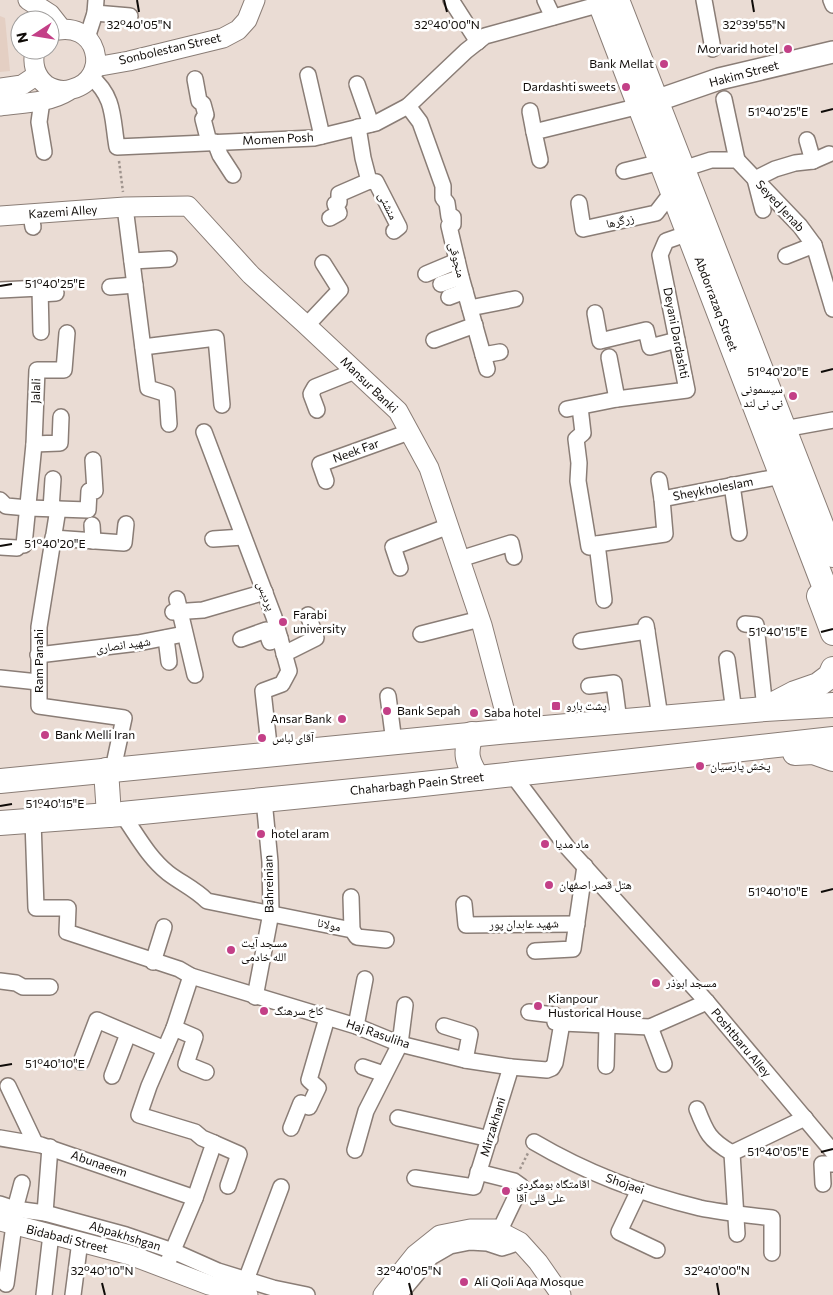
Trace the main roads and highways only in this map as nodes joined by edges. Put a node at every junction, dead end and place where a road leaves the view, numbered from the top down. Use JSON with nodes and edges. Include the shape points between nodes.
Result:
{"nodes":[{"id":1,"x":606,"y":1,"type":"edge"},
{"id":2,"x":833,"y":52,"type":"edge"},
{"id":3,"x":648,"y":103,"type":"junction"},
{"id":4,"x":672,"y":166,"type":"junction"},
{"id":5,"x":791,"y":498,"type":"junction"},
{"id":6,"x":825,"y":512,"type":"edge"},
{"id":7,"x":833,"y":555,"type":"edge"},
{"id":8,"x":833,"y":609,"type":"edge"},
{"id":9,"x":833,"y":633,"type":"edge"},
{"id":10,"x":833,"y":669,"type":"edge"},
{"id":11,"x":833,"y":705,"type":"edge"},
{"id":12,"x":766,"y":709,"type":"junction"},
{"id":13,"x":472,"y":734,"type":"junction"},
{"id":14,"x":833,"y":739,"type":"edge"},
{"id":15,"x":677,"y":755,"type":"junction"},
{"id":16,"x":833,"y":759,"type":"edge"},
{"id":17,"x":109,"y":769,"type":"junction"},
{"id":18,"x":478,"y":778,"type":"junction"},
{"id":19,"x":0,"y":780,"type":"edge"},
{"id":20,"x":116,"y":814,"type":"junction"},
{"id":21,"x":0,"y":823,"type":"edge"}],
"edges":[{"from":1,"to":3,"type":"main road","name":"Abdorrazaq Street"},
{"from":2,"to":3,"type":"main road","name":"Hakim Street","via":[[719,80]]},
{"from":3,"to":4,"type":"main road","name":"Abdorrazaq Street"},
{"from":4,"to":5,"type":"main road","name":"Abdorrazaq Street","via":[[673,191]]},
{"from":4,"to":6,"type":"main road","name":"Abdorrazaq Street","via":[[784,430]]},
{"from":5,"to":8,"type":"main road","name":"Abdorrazaq Street"},
{"from":5,"to":9,"type":"main road","via":[[801,544]]},
{"from":6,"to":7,"type":"main road","name":"Abdorrazaq Street"},
{"from":10,"to":12,"type":"main road","via":[[830,676],[818,685]]},
{"from":11,"to":12,"type":"main road"},
{"from":12,"to":13,"type":"main road"},
{"from":13,"to":17,"type":"main road"},
{"from":13,"to":18,"type":"main road","via":[[468,755],[470,767]]},
{"from":14,"to":15,"type":"main road","name":"Chaharbagh Paein Street"},
{"from":15,"to":16,"type":"main road","via":[[710,761],[813,752]]},
{"from":15,"to":18,"type":"main road","name":"Chaharbagh Paein Street"},
{"from":17,"to":19,"type":"main road"},
{"from":17,"to":20,"type":"main road"},
{"from":18,"to":20,"type":"main road","name":"Chaharbagh Paein Street"},
{"from":20,"to":21,"type":"main road","name":"Chaharbagh Paein Street"}]}
